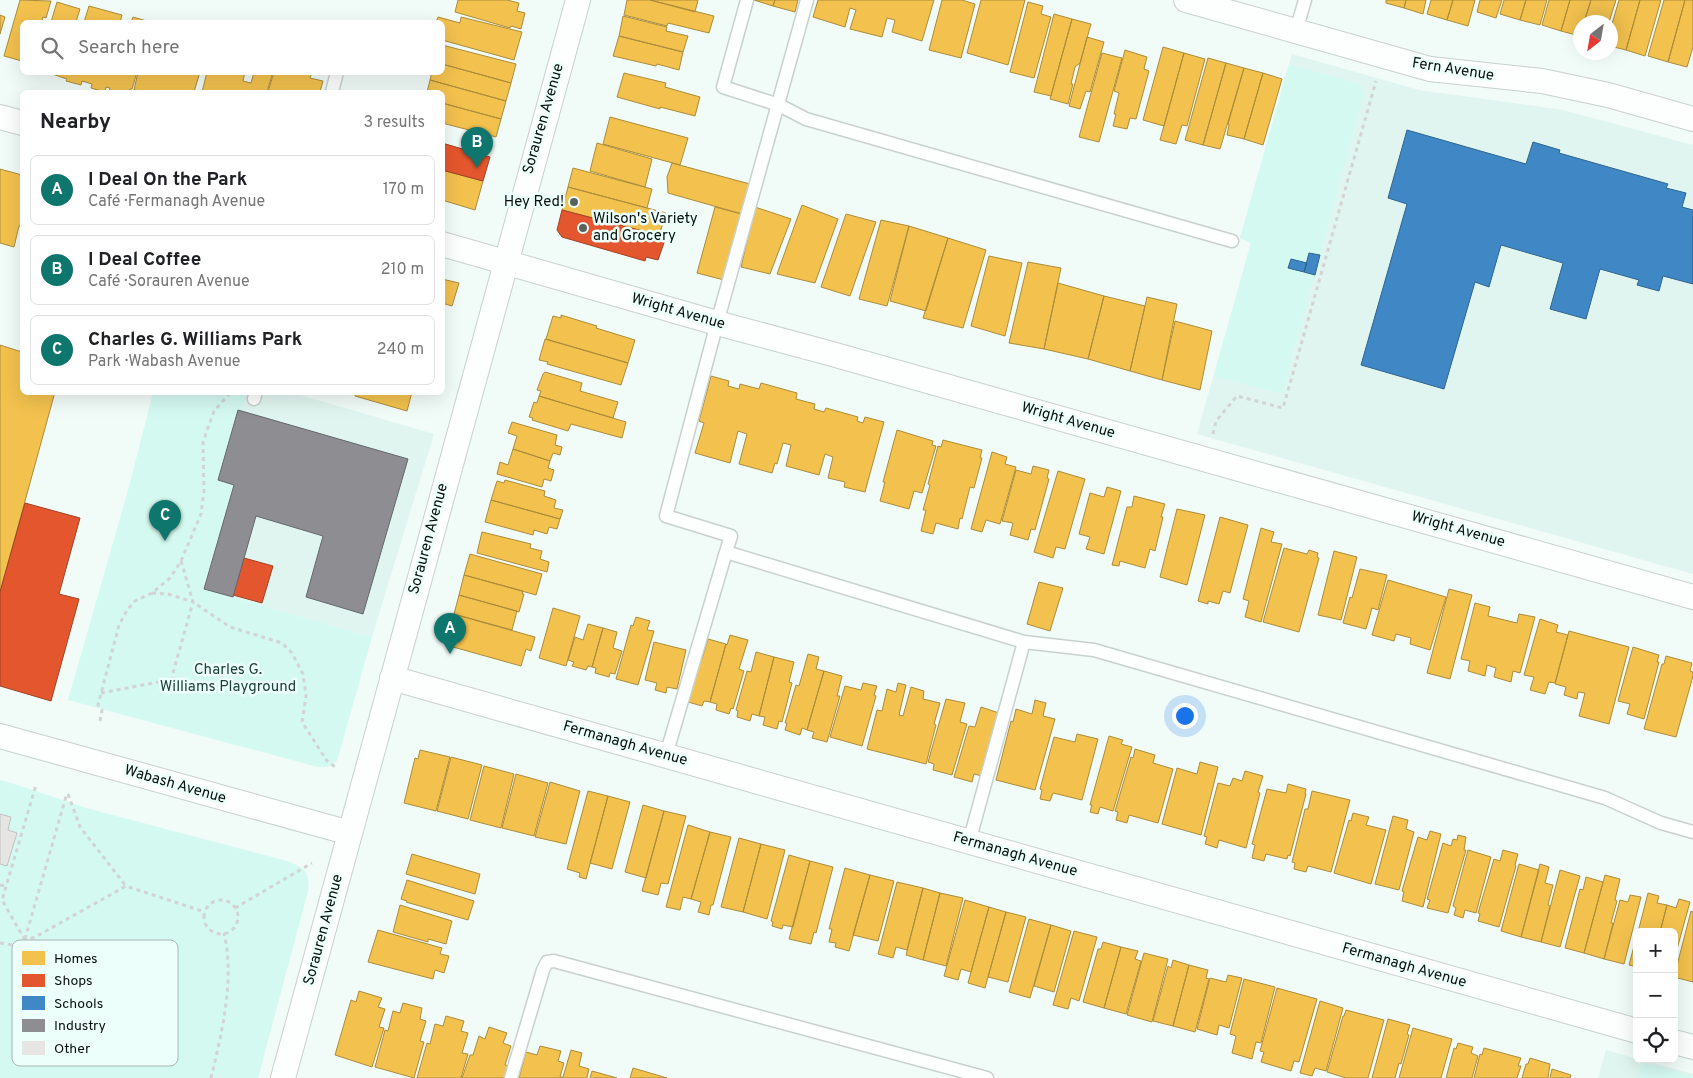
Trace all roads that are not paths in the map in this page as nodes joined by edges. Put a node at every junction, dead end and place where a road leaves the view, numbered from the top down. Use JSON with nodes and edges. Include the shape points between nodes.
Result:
{"nodes":[{"id":1,"x":578,"y":0,"type":"edge"},
{"id":2,"x":747,"y":0,"type":"edge"},
{"id":3,"x":807,"y":0,"type":"edge"},
{"id":4,"x":1186,"y":0,"type":"edge"},
{"id":5,"x":1305,"y":0,"type":"edge"},
{"id":6,"x":1296,"y":31,"type":"junction"},
{"id":7,"x":337,"y":75,"type":"edge"},
{"id":8,"x":333,"y":90,"type":"edge"},
{"id":9,"x":779,"y":105,"type":"junction"},
{"id":10,"x":0,"y":117,"type":"edge"},
{"id":11,"x":1693,"y":119,"type":"edge"},
{"id":12,"x":20,"y":122,"type":"edge"},
{"id":13,"x":1232,"y":241,"type":"dead end"},
{"id":14,"x":445,"y":245,"type":"edge"},
{"id":15,"x":504,"y":262,"type":"junction"},
{"id":16,"x":717,"y":323,"type":"junction"},
{"id":17,"x":726,"y":552,"type":"junction"},
{"id":18,"x":1693,"y":597,"type":"edge"},
{"id":19,"x":1024,"y":642,"type":"junction"},
{"id":20,"x":392,"y":678,"type":"junction"},
{"id":21,"x":0,"y":736,"type":"edge"},
{"id":22,"x":666,"y":755,"type":"junction"},
{"id":23,"x":1693,"y":832,"type":"edge"},
{"id":24,"x":350,"y":833,"type":"junction"},
{"id":25,"x":969,"y":842,"type":"junction"},
{"id":26,"x":1633,"y":1030,"type":"edge"},
{"id":27,"x":1678,"y":1043,"type":"edge"},
{"id":28,"x":1693,"y":1047,"type":"edge"},
{"id":29,"x":283,"y":1078,"type":"edge"},
{"id":30,"x":511,"y":1078,"type":"edge"},
{"id":31,"x":987,"y":1078,"type":"edge"}],
"edges":[{"from":1,"to":15,"type":"street","name":"Sorauren Avenue"},
{"from":2,"to":9,"type":"lane","via":[[723,86]]},
{"from":3,"to":9,"type":"lane"},
{"from":4,"to":6,"type":"street","name":"Fern Avenue"},
{"from":5,"to":6,"type":"lane"},
{"from":6,"to":11,"type":"street","name":"Fern Avenue","via":[[1430,69],[1542,81],[1608,95]]},
{"from":7,"to":8,"type":"lane"},
{"from":9,"to":13,"type":"lane","via":[[806,119]]},
{"from":9,"to":16,"type":"lane"},
{"from":10,"to":12,"type":"street"},
{"from":14,"to":15,"type":"street","name":"Wright Avenue"},
{"from":15,"to":16,"type":"street","name":"Wright Avenue"},
{"from":15,"to":20,"type":"street","name":"Sorauren Avenue"},
{"from":16,"to":17,"type":"lane","via":[[666,516],[731,536]]},
{"from":16,"to":18,"type":"street","name":"Wright Avenue"},
{"from":17,"to":19,"type":"lane"},
{"from":17,"to":22,"type":"lane"},
{"from":19,"to":23,"type":"lane","via":[[1094,650],[1605,798],[1661,823]]},
{"from":19,"to":25,"type":"lane"},
{"from":20,"to":22,"type":"street","name":"Fermanagh Avenue"},
{"from":20,"to":24,"type":"street","name":"Sorauren Avenue"},
{"from":21,"to":24,"type":"street","name":"Wabash Avenue"},
{"from":22,"to":25,"type":"street","name":"Fermanagh Avenue"},
{"from":24,"to":29,"type":"street","name":"Sorauren Avenue"},
{"from":25,"to":26,"type":"street","name":"Fermanagh Avenue"},
{"from":27,"to":28,"type":"street"},
{"from":30,"to":31,"type":"lane","via":[[543,970],[547,962],[554,961]]}]}
